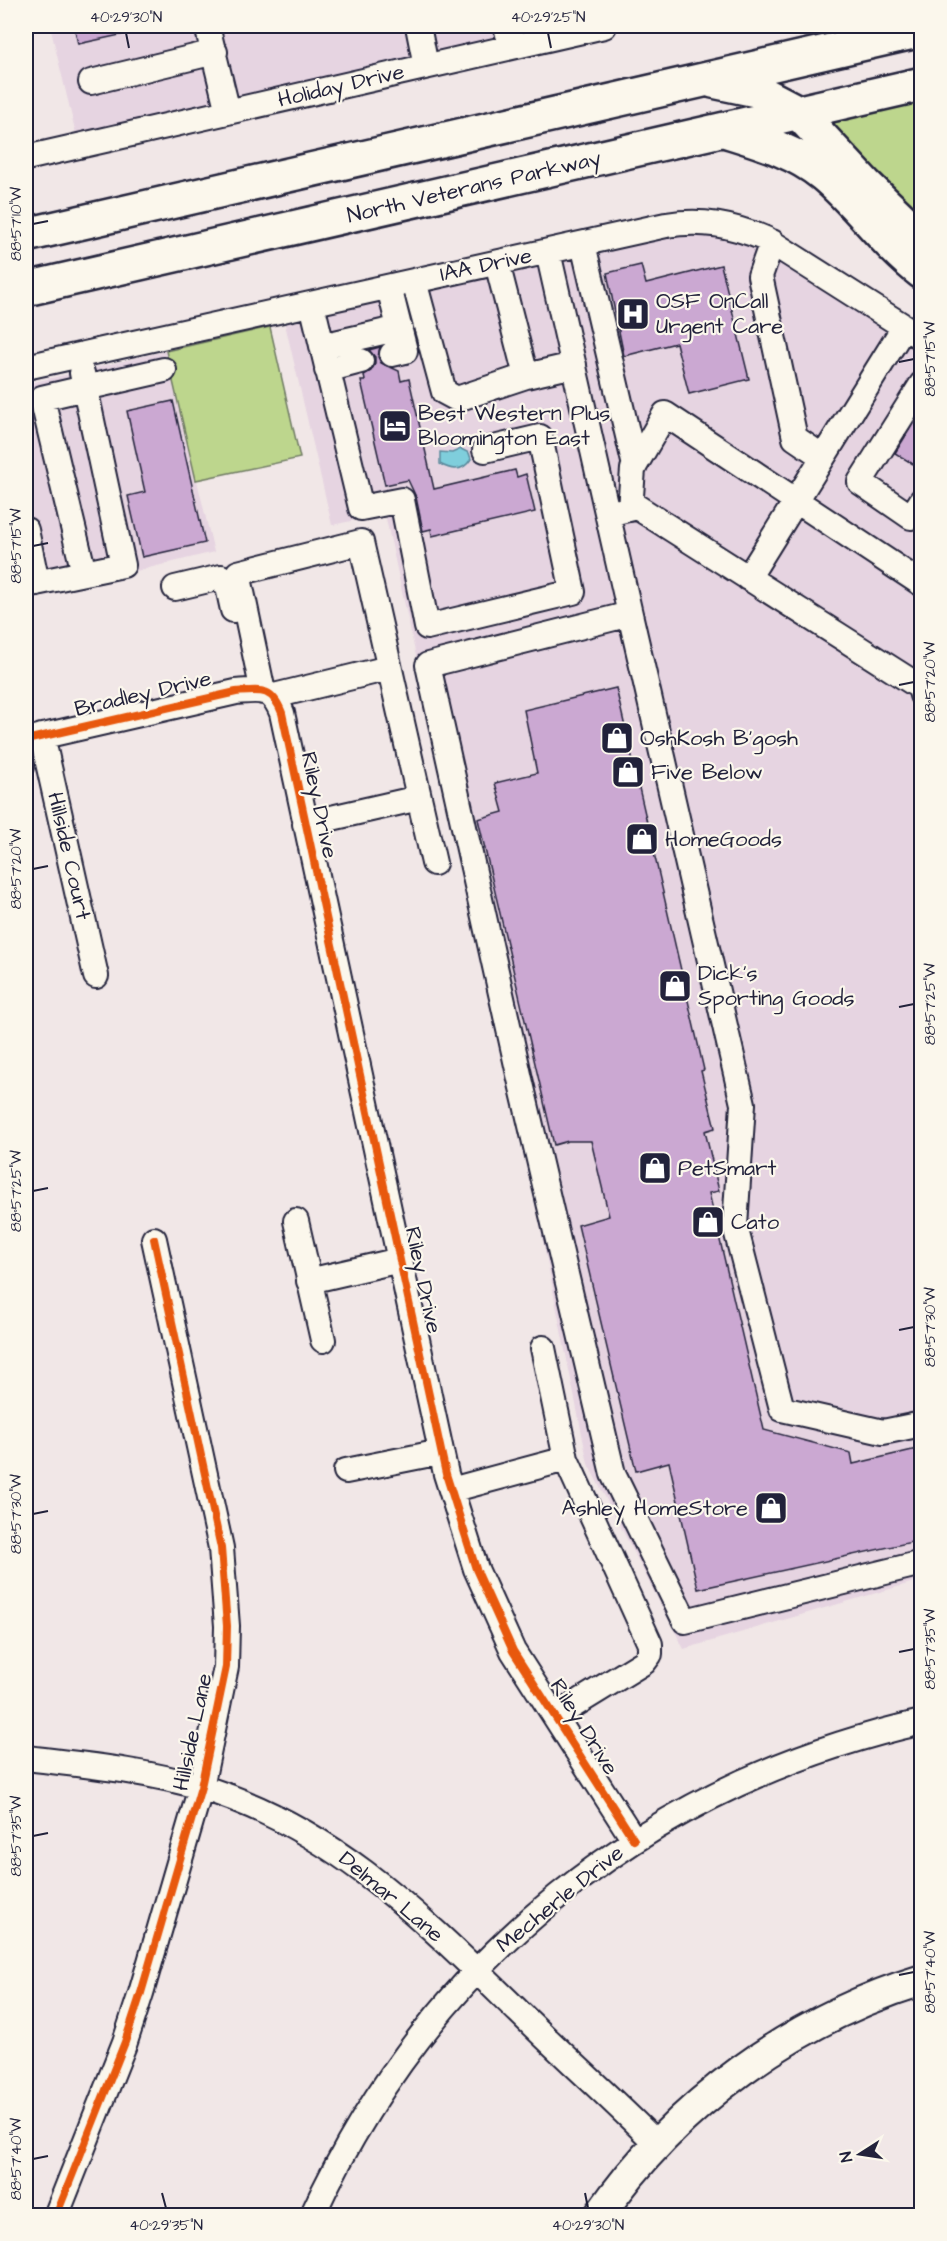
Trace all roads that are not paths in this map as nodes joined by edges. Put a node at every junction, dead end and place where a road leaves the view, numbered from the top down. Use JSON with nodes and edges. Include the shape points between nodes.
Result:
{"nodes":[{"id":1,"x":212,"y":26,"type":"edge"},
{"id":2,"x":418,"y":26,"type":"edge"},
{"id":3,"x":604,"y":26,"type":"edge"},
{"id":4,"x":561,"y":30,"type":"edge"},
{"id":5,"x":921,"y":30,"type":"edge"},
{"id":6,"x":509,"y":36,"type":"edge"},
{"id":7,"x":215,"y":52,"type":"junction"},
{"id":8,"x":426,"y":66,"type":"junction"},
{"id":9,"x":706,"y":79,"type":"junction"},
{"id":10,"x":91,"y":82,"type":"dead end"},
{"id":11,"x":921,"y":84,"type":"edge"},
{"id":12,"x":228,"y":112,"type":"junction"},
{"id":13,"x":798,"y":112,"type":"junction"},
{"id":14,"x":722,"y":129,"type":"junction"},
{"id":15,"x":26,"y":158,"type":"edge"},
{"id":16,"x":26,"y":235,"type":"edge"},
{"id":17,"x":921,"y":239,"type":"edge"},
{"id":18,"x":772,"y":242,"type":"junction"},
{"id":19,"x":583,"y":244,"type":"junction"},
{"id":20,"x":548,"y":252,"type":"junction"},
{"id":21,"x":497,"y":263,"type":"junction"},
{"id":22,"x":921,"y":272,"type":"edge"},
{"id":23,"x":414,"y":281,"type":"junction"},
{"id":24,"x":389,"y":287,"type":"junction"},
{"id":25,"x":26,"y":289,"type":"edge"},
{"id":26,"x":312,"y":304,"type":"junction"},
{"id":27,"x":400,"y":328,"type":"junction"},
{"id":28,"x":913,"y":332,"type":"edge"},
{"id":29,"x":322,"y":346,"type":"junction"},
{"id":30,"x":392,"y":354,"type":"dead end"},
{"id":31,"x":78,"y":356,"type":"junction"},
{"id":32,"x":361,"y":361,"type":"dead end"},
{"id":33,"x":574,"y":365,"type":"junction"},
{"id":34,"x":31,"y":366,"type":"edge"},
{"id":35,"x":164,"y":370,"type":"dead end"},
{"id":36,"x":327,"y":370,"type":"junction"},
{"id":37,"x":526,"y":376,"type":"junction"},
{"id":38,"x":921,"y":384,"type":"edge"},
{"id":39,"x":85,"y":388,"type":"junction"},
{"id":40,"x":34,"y":400,"type":"edge"},
{"id":41,"x":485,"y":450,"type":"dead end"},
{"id":42,"x":823,"y":458,"type":"junction"},
{"id":43,"x":635,"y":466,"type":"junction"},
{"id":44,"x":797,"y":499,"type":"junction"},
{"id":45,"x":921,"y":500,"type":"edge"},
{"id":46,"x":619,"y":512,"type":"junction"},
{"id":47,"x":26,"y":530,"type":"edge"},
{"id":48,"x":84,"y":573,"type":"junction"},
{"id":49,"x":748,"y":578,"type":"junction"},
{"id":50,"x":31,"y":584,"type":"edge"},
{"id":51,"x":921,"y":584,"type":"edge"},
{"id":52,"x":175,"y":588,"type":"dead end"},
{"id":53,"x":630,"y":614,"type":"junction"},
{"id":54,"x":389,"y":668,"type":"junction"},
{"id":55,"x":921,"y":689,"type":"edge"},
{"id":56,"x":265,"y":693,"type":"junction"},
{"id":57,"x":34,"y":738,"type":"edge"},
{"id":58,"x":419,"y":798,"type":"junction"},
{"id":59,"x":305,"y":824,"type":"junction"},
{"id":60,"x":434,"y":863,"type":"dead end"},
{"id":61,"x":96,"y":976,"type":"dead end"},
{"id":62,"x":296,"y":1221,"type":"dead end"},
{"id":63,"x":154,"y":1239,"type":"dead end"},
{"id":64,"x":400,"y":1260,"type":"junction"},
{"id":65,"x":309,"y":1281,"type":"junction"},
{"id":66,"x":323,"y":1340,"type":"dead end"},
{"id":67,"x":543,"y":1348,"type":"dead end"},
{"id":68,"x":921,"y":1424,"type":"edge"},
{"id":69,"x":441,"y":1452,"type":"junction"},
{"id":70,"x":566,"y":1459,"type":"junction"},
{"id":71,"x":346,"y":1471,"type":"dead end"},
{"id":72,"x":451,"y":1490,"type":"junction"},
{"id":73,"x":921,"y":1563,"type":"edge"},
{"id":74,"x":556,"y":1716,"type":"junction"},
{"id":75,"x":921,"y":1722,"type":"edge"},
{"id":76,"x":26,"y":1758,"type":"edge"},
{"id":77,"x":201,"y":1787,"type":"junction"},
{"id":78,"x":633,"y":1840,"type":"junction"},
{"id":79,"x":475,"y":1970,"type":"junction"},
{"id":80,"x":921,"y":1980,"type":"edge"},
{"id":81,"x":657,"y":2144,"type":"junction"},
{"id":82,"x":56,"y":2216,"type":"edge"},
{"id":83,"x":312,"y":2216,"type":"edge"},
{"id":84,"x":598,"y":2216,"type":"edge"}],
"edges":[{"from":1,"to":7,"type":"street"},
{"from":2,"to":8,"type":"street"},
{"from":3,"to":4,"type":"street","name":"Holiday Drive"},
{"from":4,"to":6,"type":"street","name":"Holiday Drive"},
{"from":5,"to":9,"type":"highway"},
{"from":6,"to":8,"type":"street","name":"Holiday Drive"},
{"from":7,"to":10,"type":"street"},
{"from":7,"to":12,"type":"street"},
{"from":8,"to":12,"type":"street","name":"Holiday Drive"},
{"from":9,"to":13,"type":"highway","via":[[756,90]]},
{"from":9,"to":16,"type":"highway"},
{"from":11,"to":13,"type":"highway","name":"North Veterans Parkway"},
{"from":12,"to":15,"type":"street","name":"Holiday Drive"},
{"from":13,"to":14,"type":"highway","name":"North Veterans Parkway"},
{"from":13,"to":17,"type":"highway"},
{"from":14,"to":22,"type":"highway","via":[[784,150],[817,170]]},
{"from":14,"to":25,"type":"highway","name":"North Veterans Parkway"},
{"from":18,"to":19,"type":"street","name":"IAA Drive","via":[[738,227],[698,221]]},
{"from":18,"to":28,"type":"street","name":"IAA Drive"},
{"from":18,"to":42,"type":"street","via":[[760,276],[795,438]]},
{"from":19,"to":20,"type":"street","name":"IAA Drive"},
{"from":19,"to":43,"type":"street"},
{"from":20,"to":21,"type":"street","name":"IAA Drive"},
{"from":20,"to":33,"type":"street"},
{"from":21,"to":23,"type":"street","name":"IAA Drive"},
{"from":21,"to":37,"type":"street"},
{"from":23,"to":24,"type":"street","name":"IAA Drive"},
{"from":23,"to":37,"type":"street","via":[[448,396],[457,399]]},
{"from":24,"to":26,"type":"street","name":"IAA Drive"},
{"from":24,"to":27,"type":"street"},
{"from":26,"to":29,"type":"street"},
{"from":26,"to":31,"type":"street","name":"IAA Drive"},
{"from":27,"to":29,"type":"street"},
{"from":27,"to":30,"type":"street","via":[[405,351]]},
{"from":28,"to":42,"type":"street"},
{"from":29,"to":36,"type":"street"},
{"from":31,"to":34,"type":"street","name":"IAA Drive"},
{"from":31,"to":39,"type":"street"},
{"from":32,"to":36,"type":"street"},
{"from":33,"to":37,"type":"street"},
{"from":33,"to":46,"type":"street"},
{"from":34,"to":40,"type":"street"},
{"from":35,"to":39,"type":"street"},
{"from":36,"to":41,"type":"street","via":[[361,508],[402,500],[427,627],[573,592],[540,437]]},
{"from":38,"to":45,"type":"street","via":[[860,482],[911,517]]},
{"from":39,"to":40,"type":"street"},
{"from":39,"to":48,"type":"street","via":[[123,565]]},
{"from":40,"to":48,"type":"street"},
{"from":42,"to":44,"type":"street"},
{"from":43,"to":44,"type":"street","via":[[665,414]]},
{"from":43,"to":46,"type":"street"},
{"from":44,"to":49,"type":"street"},
{"from":44,"to":51,"type":"street"},
{"from":46,"to":49,"type":"street","via":[[638,507]]},
{"from":46,"to":53,"type":"street"},
{"from":47,"to":50,"type":"street"},
{"from":48,"to":50,"type":"street"},
{"from":49,"to":55,"type":"street"},
{"from":52,"to":56,"type":"street","via":[[221,577]]},
{"from":53,"to":68,"type":"street","via":[[743,1104],[735,1226],[782,1409],[883,1432]]},
{"from":53,"to":73,"type":"street","via":[[428,665],[613,1474],[685,1621]]},
{"from":54,"to":56,"type":"street","name":"Bradley Drive"},
{"from":54,"to":56,"type":"street","via":[[361,543],[238,573]]},
{"from":54,"to":58,"type":"street"},
{"from":56,"to":57,"type":"street","name":"Bradley Drive","via":[[236,692]]},
{"from":56,"to":59,"type":"street","name":"Riley Drive","via":[[282,713]]},
{"from":57,"to":61,"type":"street","name":"Hillside Court"},
{"from":58,"to":59,"type":"street"},
{"from":58,"to":60,"type":"street"},
{"from":59,"to":64,"type":"street","name":"Riley Drive"},
{"from":62,"to":65,"type":"street"},
{"from":63,"to":77,"type":"street","name":"Hillside Lane","via":[[226,1583],[226,1666]]},
{"from":64,"to":65,"type":"street"},
{"from":64,"to":69,"type":"street","name":"Riley Drive"},
{"from":65,"to":66,"type":"street"},
{"from":67,"to":70,"type":"street"},
{"from":69,"to":71,"type":"street"},
{"from":69,"to":72,"type":"street","name":"Riley Drive"},
{"from":70,"to":72,"type":"street"},
{"from":70,"to":74,"type":"street","via":[[632,1600],[650,1644],[650,1654],[644,1662]]},
{"from":72,"to":74,"type":"street","name":"Riley Drive","via":[[492,1608],[513,1651]]},
{"from":74,"to":78,"type":"street","name":"Riley Drive"},
{"from":75,"to":78,"type":"street","name":"Mecherle Drive","via":[[812,1752],[715,1794]]},
{"from":76,"to":77,"type":"street","name":"Delmar Lane","via":[[130,1771]]},
{"from":77,"to":79,"type":"street","name":"Delmar Lane","via":[[312,1836],[359,1866]]},
{"from":77,"to":82,"type":"street","name":"Hillside Lane","via":[[125,2042]]},
{"from":78,"to":79,"type":"street","name":"Mecherle Drive","via":[[548,1903]]},
{"from":79,"to":81,"type":"street","name":"Delmar Lane"},
{"from":79,"to":83,"type":"street","name":"Mecherle Drive","via":[[402,2059],[324,2189]]},
{"from":80,"to":81,"type":"main road","via":[[784,2040],[693,2109]]},
{"from":81,"to":84,"type":"main road"}]}
